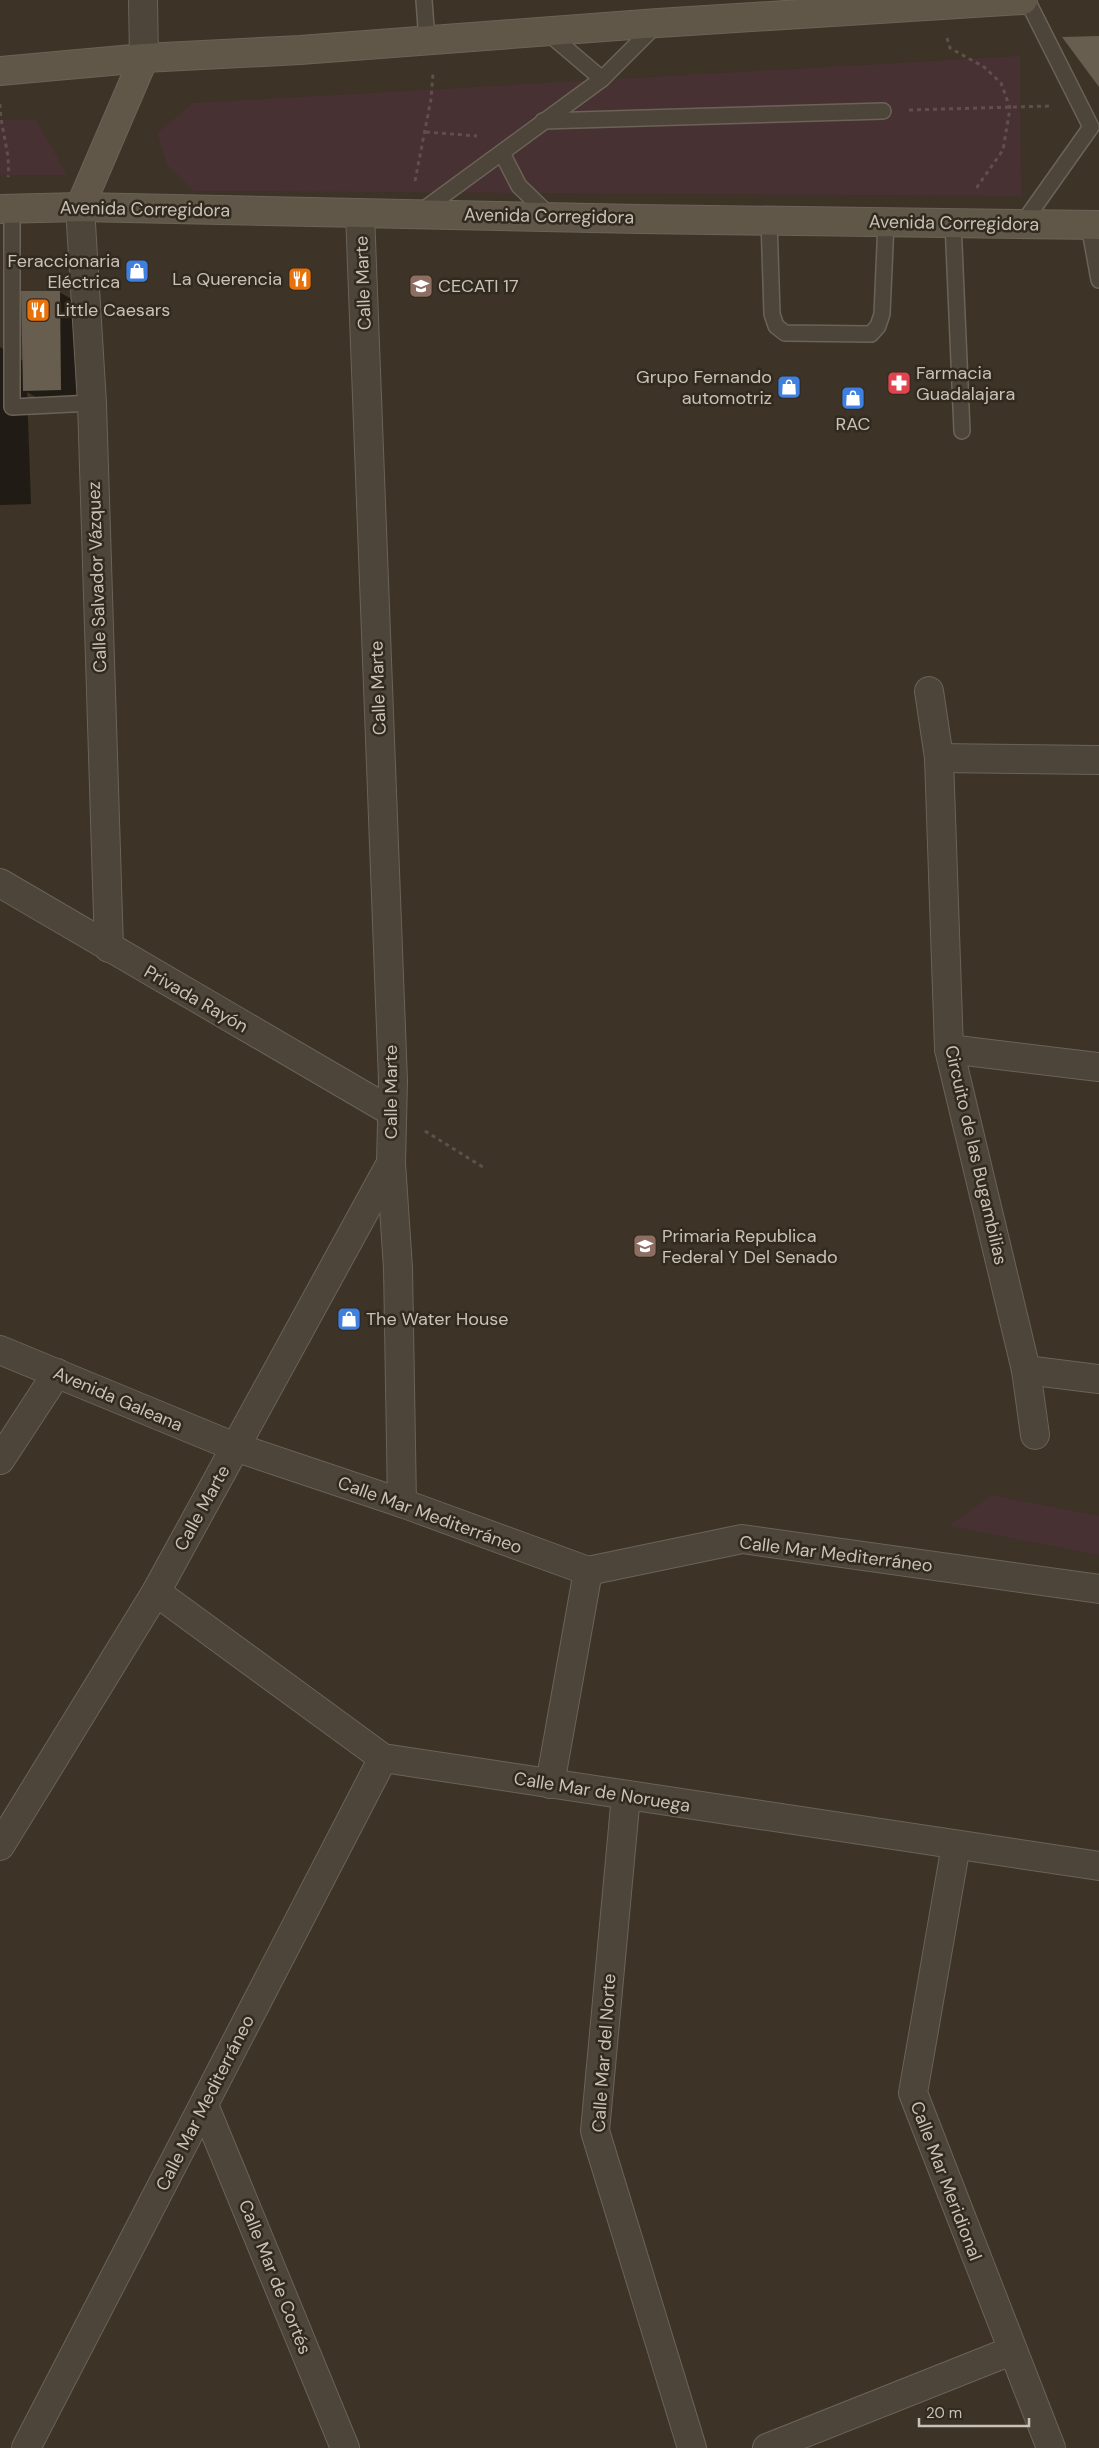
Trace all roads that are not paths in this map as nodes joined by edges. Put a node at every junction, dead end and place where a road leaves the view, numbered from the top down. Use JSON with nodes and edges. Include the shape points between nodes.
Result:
{"nodes":[{"id":1,"x":143,"y":0,"type":"edge"},
{"id":2,"x":424,"y":0,"type":"edge"},
{"id":3,"x":1023,"y":0,"type":"edge"},
{"id":4,"x":1027,"y":0,"type":"edge"},
{"id":5,"x":658,"y":23,"type":"junction"},
{"id":6,"x":548,"y":33,"type":"junction"},
{"id":7,"x":432,"y":41,"type":"junction"},
{"id":8,"x":144,"y":58,"type":"junction"},
{"id":9,"x":0,"y":71,"type":"edge"},
{"id":10,"x":602,"y":79,"type":"junction"},
{"id":11,"x":883,"y":111,"type":"road end"},
{"id":12,"x":543,"y":122,"type":"junction"},
{"id":13,"x":502,"y":153,"type":"junction"},
{"id":14,"x":80,"y":207,"type":"junction"},
{"id":15,"x":5,"y":208,"type":"edge"},
{"id":16,"x":360,"y":212,"type":"junction"},
{"id":17,"x":413,"y":213,"type":"junction"},
{"id":18,"x":550,"y":216,"type":"junction"},
{"id":19,"x":769,"y":220,"type":"junction"},
{"id":20,"x":886,"y":222,"type":"junction"},
{"id":21,"x":953,"y":222,"type":"junction"},
{"id":22,"x":1024,"y":223,"type":"junction"},
{"id":23,"x":1094,"y":225,"type":"edge"},
{"id":24,"x":1099,"y":280,"type":"edge"},
{"id":25,"x":92,"y":403,"type":"junction"},
{"id":26,"x":962,"y":431,"type":"dead end"},
{"id":27,"x":929,"y":691,"type":"dead end"},
{"id":28,"x":938,"y":758,"type":"junction"},
{"id":29,"x":1099,"y":760,"type":"edge"},
{"id":30,"x":0,"y":883,"type":"edge"},
{"id":31,"x":109,"y":948,"type":"junction"},
{"id":32,"x":949,"y":1049,"type":"junction"},
{"id":33,"x":1099,"y":1067,"type":"edge"},
{"id":34,"x":392,"y":1121,"type":"junction"},
{"id":35,"x":391,"y":1163,"type":"junction"},
{"id":36,"x":0,"y":1350,"type":"edge"},
{"id":37,"x":1026,"y":1370,"type":"junction"},
{"id":38,"x":56,"y":1373,"type":"junction"},
{"id":39,"x":1099,"y":1378,"type":"edge"},
{"id":40,"x":1035,"y":1435,"type":"dead end"},
{"id":41,"x":235,"y":1448,"type":"junction"},
{"id":42,"x":0,"y":1460,"type":"edge"},
{"id":43,"x":402,"y":1503,"type":"junction"},
{"id":44,"x":588,"y":1571,"type":"junction"},
{"id":45,"x":1099,"y":1589,"type":"edge"},
{"id":46,"x":156,"y":1592,"type":"junction"},
{"id":47,"x":382,"y":1758,"type":"junction"},
{"id":48,"x":550,"y":1784,"type":"junction"},
{"id":49,"x":626,"y":1795,"type":"junction"},
{"id":50,"x":956,"y":1844,"type":"junction"},
{"id":51,"x":0,"y":1846,"type":"edge"},
{"id":52,"x":1099,"y":1866,"type":"edge"},
{"id":53,"x":204,"y":2105,"type":"junction"},
{"id":54,"x":1011,"y":2351,"type":"junction"},
{"id":55,"x":26,"y":2448,"type":"edge"},
{"id":56,"x":345,"y":2448,"type":"edge"},
{"id":57,"x":692,"y":2448,"type":"edge"},
{"id":58,"x":767,"y":2448,"type":"edge"},
{"id":59,"x":1051,"y":2448,"type":"edge"}],
"edges":[{"from":1,"to":8,"type":"street"},
{"from":2,"to":7,"type":"lane"},
{"from":3,"to":5,"type":"main road"},
{"from":4,"to":22,"type":"lane","via":[[1091,127]]},
{"from":5,"to":6,"type":"main road"},
{"from":5,"to":10,"type":"lane"},
{"from":6,"to":7,"type":"main road"},
{"from":6,"to":10,"type":"lane"},
{"from":7,"to":8,"type":"main road"},
{"from":8,"to":9,"type":"main road"},
{"from":8,"to":14,"type":"main road"},
{"from":10,"to":12,"type":"lane"},
{"from":11,"to":12,"type":"lane"},
{"from":12,"to":13,"type":"lane"},
{"from":13,"to":17,"type":"lane"},
{"from":13,"to":18,"type":"lane","via":[[519,186]]},
{"from":14,"to":15,"type":"main road","name":"Avenida Corregidora"},
{"from":14,"to":16,"type":"main road","name":"Avenida Corregidora"},
{"from":14,"to":25,"type":"street","name":"Calle Salvador Vázquez"},
{"from":15,"to":25,"type":"lane","via":[[12,407]]},
{"from":16,"to":17,"type":"main road","name":"Avenida Corregidora"},
{"from":16,"to":34,"type":"street","name":"Calle Marte"},
{"from":17,"to":18,"type":"main road","name":"Avenida Corregidora"},
{"from":18,"to":19,"type":"main road","name":"Avenida Corregidora"},
{"from":19,"to":20,"type":"main road","name":"Avenida Corregidora"},
{"from":19,"to":20,"type":"lane","via":[[772,314],[776,326],[785,333],[871,334],[882,314]]},
{"from":20,"to":21,"type":"main road","name":"Avenida Corregidora"},
{"from":21,"to":22,"type":"main road","name":"Avenida Corregidora"},
{"from":21,"to":26,"type":"lane"},
{"from":22,"to":23,"type":"main road","name":"Avenida Corregidora"},
{"from":23,"to":24,"type":"lane"},
{"from":25,"to":31,"type":"street","name":"Calle Salvador Vázquez"},
{"from":27,"to":28,"type":"street","name":"Circuito de las Bugambilias"},
{"from":28,"to":29,"type":"street"},
{"from":28,"to":32,"type":"street","name":"Circuito de las Bugambilias"},
{"from":30,"to":31,"type":"street","name":"Privada Rayón"},
{"from":31,"to":34,"type":"street","name":"Privada Rayón"},
{"from":32,"to":33,"type":"street"},
{"from":32,"to":37,"type":"street","name":"Circuito de las Bugambilias"},
{"from":34,"to":35,"type":"street","name":"Calle Marte"},
{"from":35,"to":41,"type":"street","name":"Calle Marte"},
{"from":35,"to":43,"type":"street","name":"Calle Marte","via":[[398,1268]]},
{"from":36,"to":38,"type":"street","name":"Avenida Galeana"},
{"from":37,"to":39,"type":"street"},
{"from":37,"to":40,"type":"street","name":"Circuito de las Bugambilias"},
{"from":38,"to":41,"type":"street","name":"Avenida Galeana"},
{"from":38,"to":42,"type":"street"},
{"from":41,"to":43,"type":"street","name":"Calle Mar Mediterráneo"},
{"from":41,"to":46,"type":"street","name":"Calle Marte"},
{"from":43,"to":44,"type":"street","name":"Calle Mar Mediterráneo"},
{"from":44,"to":45,"type":"street","name":"Calle Mar Mediterráneo","via":[[742,1539]]},
{"from":44,"to":48,"type":"street"},
{"from":46,"to":47,"type":"street","name":"Calle Mar de Noruega"},
{"from":46,"to":51,"type":"street","name":"Calle Marte"},
{"from":47,"to":48,"type":"street","name":"Calle Mar de Noruega"},
{"from":47,"to":53,"type":"street","name":"Calle Mar Mediterráneo"},
{"from":48,"to":49,"type":"street","name":"Calle Mar de Noruega"},
{"from":49,"to":50,"type":"street","name":"Calle Mar de Noruega"},
{"from":49,"to":57,"type":"street","name":"Calle Mar del Norte","via":[[595,2131]]},
{"from":50,"to":52,"type":"street","name":"Calle Mar de Noruega"},
{"from":50,"to":54,"type":"street","name":"Calle Mar Meridional","via":[[913,2093]]},
{"from":53,"to":55,"type":"street","name":"Calle Mar Mediterráneo"},
{"from":53,"to":56,"type":"street","name":"Calle Mar de Cortés"},
{"from":54,"to":58,"type":"street"},
{"from":54,"to":59,"type":"street","name":"Calle Mar Meridional"}]}
